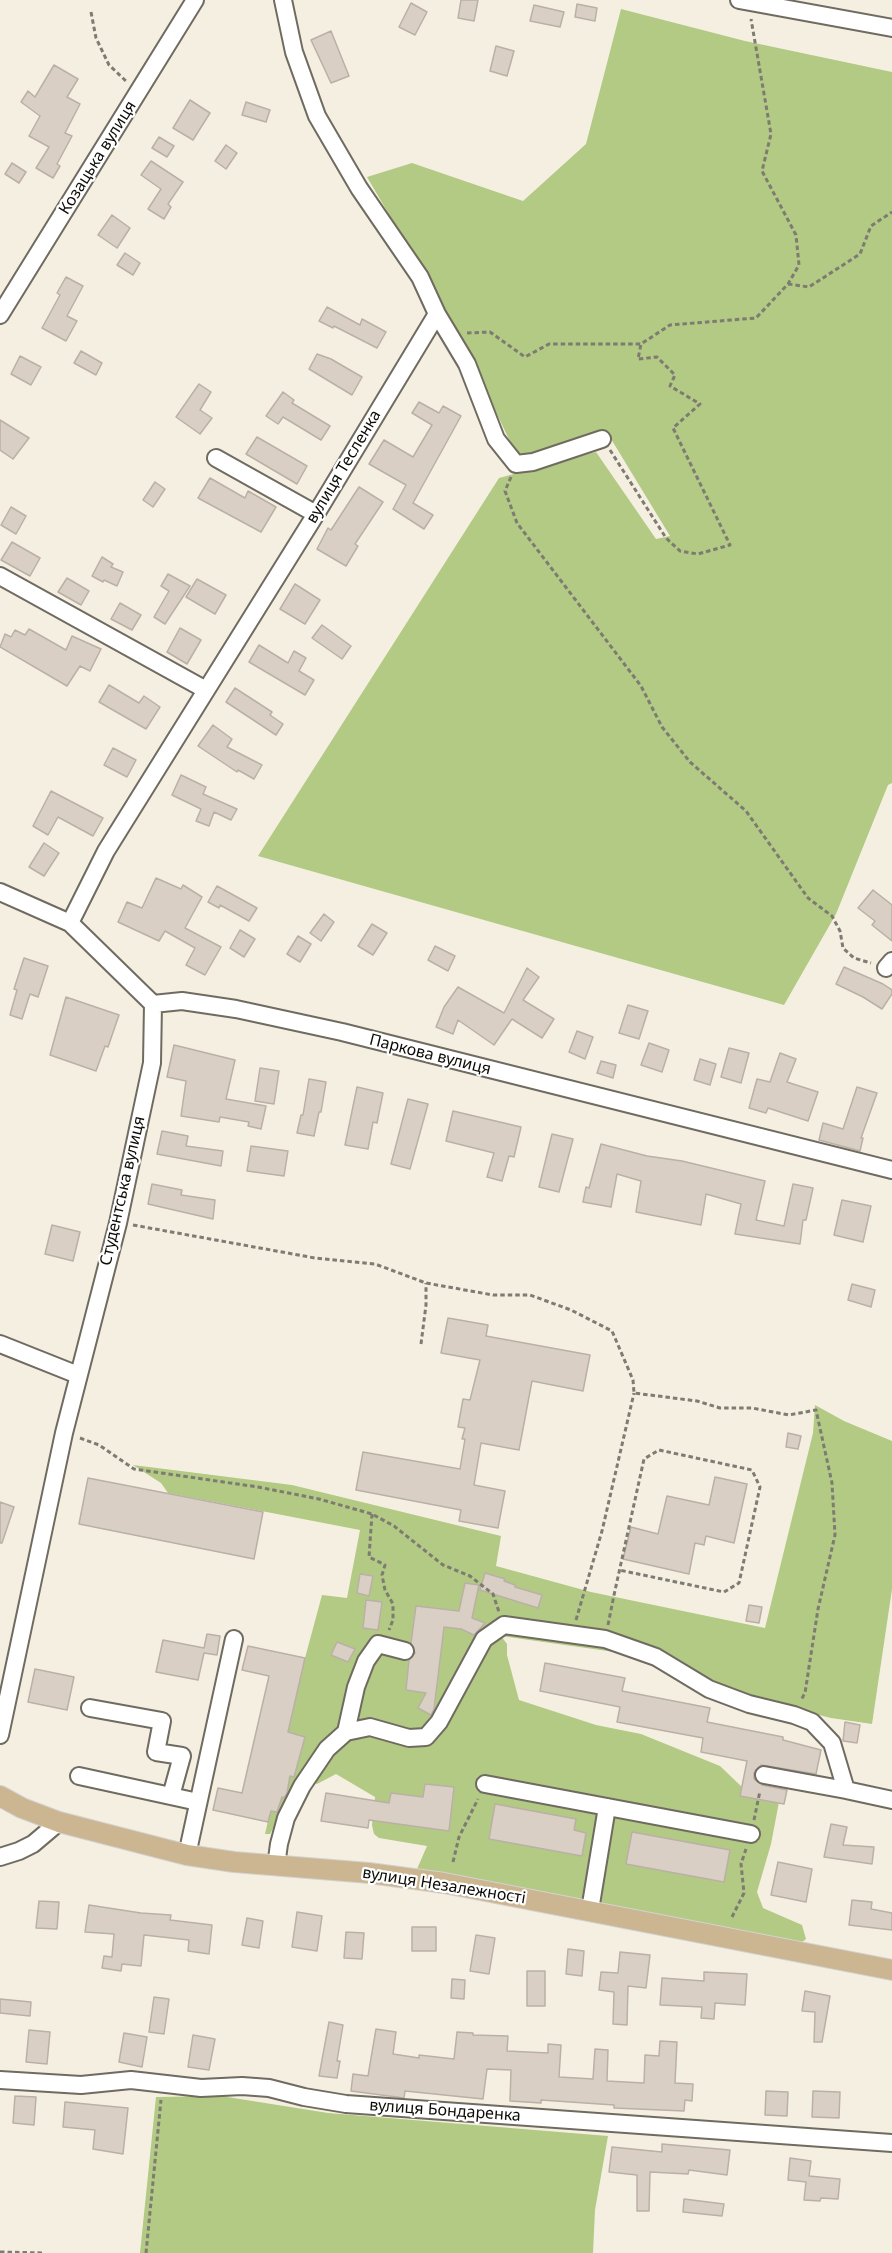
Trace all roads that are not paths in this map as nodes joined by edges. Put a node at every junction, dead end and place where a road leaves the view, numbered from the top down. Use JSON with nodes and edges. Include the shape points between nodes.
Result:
{"nodes":[{"id":1,"x":195,"y":0,"type":"edge"},
{"id":2,"x":283,"y":0,"type":"edge"},
{"id":3,"x":742,"y":1,"type":"edge"},
{"id":4,"x":892,"y":28,"type":"edge"},
{"id":5,"x":436,"y":314,"type":"junction"},
{"id":6,"x":0,"y":315,"type":"edge"},
{"id":7,"x":603,"y":439,"type":"road end"},
{"id":8,"x":216,"y":458,"type":"dead end"},
{"id":9,"x":316,"y":514,"type":"junction"},
{"id":10,"x":0,"y":576,"type":"edge"},
{"id":11,"x":206,"y":690,"type":"junction"},
{"id":12,"x":0,"y":892,"type":"edge"},
{"id":13,"x":70,"y":923,"type":"junction"},
{"id":14,"x":153,"y":1004,"type":"junction"},
{"id":15,"x":892,"y":1170,"type":"edge"},
{"id":16,"x":0,"y":1344,"type":"edge"},
{"id":17,"x":78,"y":1375,"type":"junction"},
{"id":18,"x":234,"y":1639,"type":"dead end"},
{"id":19,"x":405,"y":1651,"type":"dead end"},
{"id":20,"x":90,"y":1708,"type":"dead end"},
{"id":21,"x":346,"y":1732,"type":"junction"},
{"id":22,"x":0,"y":1735,"type":"edge"},
{"id":23,"x":764,"y":1774,"type":"road end"},
{"id":24,"x":80,"y":1776,"type":"dead end"},
{"id":25,"x":485,"y":1784,"type":"road end"},
{"id":26,"x":846,"y":1790,"type":"junction"},
{"id":27,"x":0,"y":1796,"type":"edge"},
{"id":28,"x":171,"y":1796,"type":"junction"},
{"id":29,"x":892,"y":1800,"type":"edge"},
{"id":30,"x":198,"y":1802,"type":"junction"},
{"id":31,"x":608,"y":1807,"type":"junction"},
{"id":32,"x":59,"y":1822,"type":"junction"},
{"id":33,"x":751,"y":1834,"type":"road end"},
{"id":34,"x":187,"y":1855,"type":"junction"},
{"id":35,"x":0,"y":1857,"type":"edge"},
{"id":36,"x":276,"y":1866,"type":"junction"},
{"id":37,"x":590,"y":1910,"type":"junction"},
{"id":38,"x":892,"y":1970,"type":"edge"},
{"id":39,"x":0,"y":2080,"type":"edge"},
{"id":40,"x":892,"y":2143,"type":"edge"}],
"edges":[{"from":1,"to":6,"type":"street","name":"Козацька вулиця"},
{"from":2,"to":5,"type":"street","via":[[294,52],[317,116],[359,188],[420,277]]},
{"from":3,"to":4,"type":"street"},
{"from":5,"to":7,"type":"street","via":[[467,364],[496,439],[516,464]]},
{"from":5,"to":9,"type":"street","name":"вулиця Тесленка"},
{"from":8,"to":9,"type":"street"},
{"from":9,"to":11,"type":"street","name":"вулиця Тесленка"},
{"from":10,"to":11,"type":"street"},
{"from":11,"to":13,"type":"street","name":"вулиця Тесленка","via":[[106,851]]},
{"from":12,"to":13,"type":"street"},
{"from":13,"to":14,"type":"street"},
{"from":14,"to":15,"type":"street","name":"Паркова вулиця","via":[[182,1000],[342,1032]]},
{"from":14,"to":17,"type":"street","name":"Студентська вулиця","via":[[152,1063],[118,1223]]},
{"from":16,"to":17,"type":"street"},
{"from":17,"to":22,"type":"street","name":"Студентська вулиця"},
{"from":18,"to":30,"type":"street"},
{"from":19,"to":21,"type":"street","via":[[378,1644],[356,1687]]},
{"from":20,"to":28,"type":"street","via":[[162,1721],[156,1752],[182,1756]]},
{"from":21,"to":26,"type":"street","via":[[370,1727],[409,1738],[426,1737],[439,1722],[484,1639],[504,1624],[605,1639],[656,1657],[709,1689],[812,1722],[832,1743]]},
{"from":21,"to":36,"type":"street","via":[[327,1749],[302,1786],[286,1818]]},
{"from":23,"to":26,"type":"street"},
{"from":24,"to":28,"type":"street"},
{"from":25,"to":31,"type":"street"},
{"from":26,"to":29,"type":"street"},
{"from":27,"to":32,"type":"main road","name":"вулиця Незалежності"},
{"from":28,"to":30,"type":"street"},
{"from":30,"to":34,"type":"street"},
{"from":31,"to":33,"type":"street"},
{"from":31,"to":37,"type":"street"},
{"from":32,"to":34,"type":"main road","name":"вулиця Незалежності"},
{"from":32,"to":35,"type":"street","via":[[33,1844]]},
{"from":34,"to":36,"type":"main road","name":"вулиця Незалежності"},
{"from":36,"to":37,"type":"main road","name":"вулиця Незалежності","via":[[444,1883]]},
{"from":37,"to":38,"type":"main road","name":"вулиця Незалежності"},
{"from":39,"to":40,"type":"street","name":"вулиця Бондаренка","via":[[81,2085],[131,2080],[201,2088],[242,2086],[346,2104]]}]}
